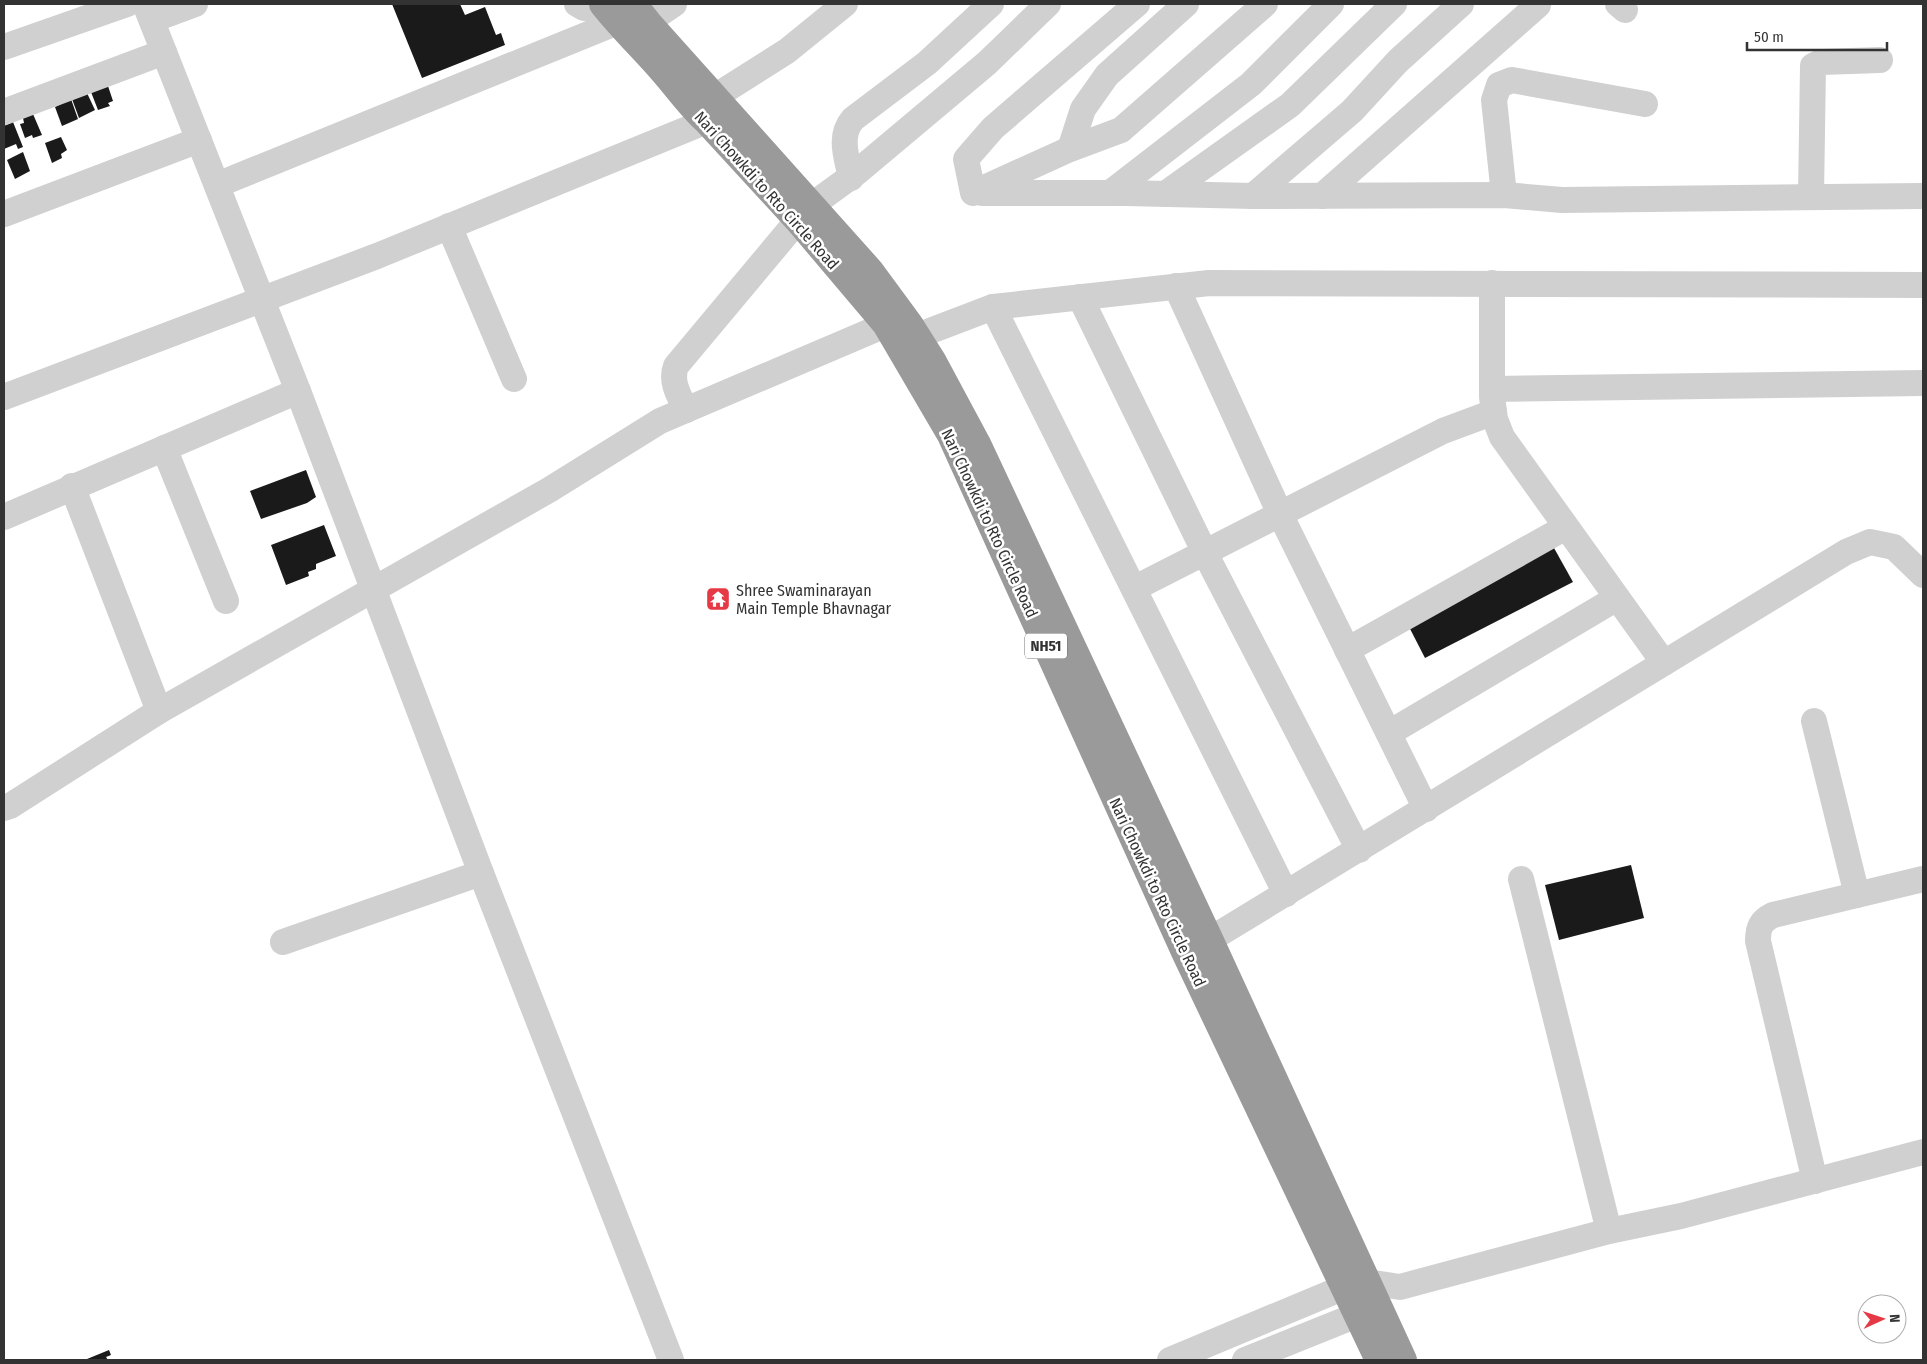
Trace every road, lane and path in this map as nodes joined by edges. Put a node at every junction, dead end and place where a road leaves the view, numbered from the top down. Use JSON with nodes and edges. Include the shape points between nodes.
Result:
{"nodes":[{"id":1,"x":127,"y":4,"type":"edge"},
{"id":2,"x":195,"y":4,"type":"edge"},
{"id":3,"x":577,"y":4,"type":"edge"},
{"id":4,"x":674,"y":4,"type":"edge"},
{"id":5,"x":845,"y":4,"type":"edge"},
{"id":6,"x":991,"y":4,"type":"edge"},
{"id":7,"x":1046,"y":4,"type":"edge"},
{"id":8,"x":1137,"y":4,"type":"edge"},
{"id":9,"x":1186,"y":4,"type":"edge"},
{"id":10,"x":1265,"y":4,"type":"edge"},
{"id":11,"x":1331,"y":4,"type":"edge"},
{"id":12,"x":1394,"y":4,"type":"edge"},
{"id":13,"x":1461,"y":4,"type":"edge"},
{"id":14,"x":1538,"y":5,"type":"dead end"},
{"id":15,"x":149,"y":12,"type":"edge"},
{"id":16,"x":623,"y":16,"type":"edge"},
{"id":17,"x":4,"y":47,"type":"edge"},
{"id":18,"x":164,"y":52,"type":"junction"},
{"id":19,"x":1880,"y":60,"type":"dead end"},
{"id":20,"x":1645,"y":104,"type":"dead end"},
{"id":21,"x":705,"y":109,"type":"junction"},
{"id":22,"x":4,"y":112,"type":"edge"},
{"id":23,"x":199,"y":140,"type":"junction"},
{"id":24,"x":1070,"y":149,"type":"junction"},
{"id":25,"x":850,"y":178,"type":"junction"},
{"id":26,"x":217,"y":185,"type":"junction"},
{"id":27,"x":1110,"y":193,"type":"junction"},
{"id":28,"x":973,"y":194,"type":"junction"},
{"id":29,"x":1165,"y":194,"type":"junction"},
{"id":30,"x":1504,"y":195,"type":"junction"},
{"id":31,"x":1253,"y":196,"type":"junction"},
{"id":32,"x":1322,"y":196,"type":"junction"},
{"id":33,"x":1811,"y":196,"type":"junction"},
{"id":34,"x":1923,"y":196,"type":"edge"},
{"id":35,"x":805,"y":213,"type":"junction"},
{"id":36,"x":4,"y":214,"type":"edge"},
{"id":37,"x":449,"y":226,"type":"junction"},
{"id":38,"x":1492,"y":283,"type":"junction"},
{"id":39,"x":1923,"y":285,"type":"edge"},
{"id":40,"x":1176,"y":286,"type":"junction"},
{"id":41,"x":1080,"y":297,"type":"junction"},
{"id":42,"x":262,"y":300,"type":"junction"},
{"id":43,"x":993,"y":307,"type":"junction"},
{"id":44,"x":901,"y":331,"type":"junction"},
{"id":45,"x":514,"y":378,"type":"dead end"},
{"id":46,"x":1923,"y":383,"type":"edge"},
{"id":47,"x":298,"y":391,"type":"junction"},
{"id":48,"x":4,"y":397,"type":"edge"},
{"id":49,"x":1493,"y":400,"type":"junction"},
{"id":50,"x":686,"y":410,"type":"junction"},
{"id":51,"x":164,"y":448,"type":"junction"},
{"id":52,"x":72,"y":486,"type":"junction"},
{"id":53,"x":1280,"y":514,"type":"junction"},
{"id":54,"x":4,"y":516,"type":"edge"},
{"id":55,"x":1566,"y":527,"type":"junction"},
{"id":56,"x":1205,"y":553,"type":"junction"},
{"id":57,"x":1923,"y":575,"type":"edge"},
{"id":58,"x":374,"y":588,"type":"junction"},
{"id":59,"x":1135,"y":588,"type":"junction"},
{"id":60,"x":1617,"y":598,"type":"junction"},
{"id":61,"x":226,"y":601,"type":"dead end"},
{"id":62,"x":1347,"y":650,"type":"junction"},
{"id":63,"x":1664,"y":663,"type":"junction"},
{"id":64,"x":159,"y":711,"type":"junction"},
{"id":65,"x":1814,"y":721,"type":"dead end"},
{"id":66,"x":1389,"y":733,"type":"junction"},
{"id":67,"x":4,"y":808,"type":"edge"},
{"id":68,"x":1426,"y":809,"type":"junction"},
{"id":69,"x":1358,"y":850,"type":"junction"},
{"id":70,"x":481,"y":873,"type":"junction"},
{"id":71,"x":1521,"y":879,"type":"dead end"},
{"id":72,"x":1923,"y":879,"type":"edge"},
{"id":73,"x":1286,"y":894,"type":"junction"},
{"id":74,"x":1857,"y":895,"type":"junction"},
{"id":75,"x":1210,"y":941,"type":"junction"},
{"id":76,"x":282,"y":942,"type":"dead end"},
{"id":77,"x":1186,"y":954,"type":"junction"},
{"id":78,"x":1923,"y":1152,"type":"edge"},
{"id":79,"x":1815,"y":1180,"type":"junction"},
{"id":80,"x":1609,"y":1231,"type":"junction"},
{"id":81,"x":1356,"y":1284,"type":"junction"},
{"id":82,"x":1400,"y":1287,"type":"junction"},
{"id":83,"x":1368,"y":1310,"type":"junction"},
{"id":84,"x":671,"y":1360,"type":"edge"},
{"id":85,"x":1170,"y":1360,"type":"edge"},
{"id":86,"x":1245,"y":1360,"type":"edge"},
{"id":87,"x":1379,"y":1360,"type":"edge"},
{"id":88,"x":1403,"y":1360,"type":"edge"}],
"edges":[{"from":1,"to":17,"type":"street"},
{"from":2,"to":15,"type":"street"},
{"from":3,"to":16,"type":"street"},
{"from":4,"to":16,"type":"street"},
{"from":5,"to":21,"type":"street","via":[[787,51]]},
{"from":6,"to":25,"type":"street","via":[[927,63],[847,125],[844,141]]},
{"from":7,"to":25,"type":"street","via":[[987,63]]},
{"from":8,"to":28,"type":"street","via":[[993,128],[966,159]]},
{"from":9,"to":24,"type":"street","via":[[1107,75],[1083,109]]},
{"from":10,"to":24,"type":"street","via":[[1121,130]]},
{"from":11,"to":27,"type":"street","via":[[1252,84]]},
{"from":12,"to":29,"type":"street","via":[[1290,104]]},
{"from":13,"to":31,"type":"street","via":[[1398,61],[1352,111]]},
{"from":14,"to":32,"type":"street"},
{"from":15,"to":18,"type":"street"},
{"from":16,"to":21,"type":"highway","name":"Nari Chowkdi to Rto Circle Road","number":"NH51","via":[[663,71]]},
{"from":16,"to":26,"type":"street"},
{"from":18,"to":22,"type":"street"},
{"from":18,"to":23,"type":"street"},
{"from":19,"to":33,"type":"street","via":[[1821,62],[1813,66]]},
{"from":20,"to":30,"type":"street","via":[[1512,80],[1499,85],[1494,100]]},
{"from":21,"to":35,"type":"highway","name":"Nari Chowkdi to Rto Circle Road","number":"NH51"},
{"from":21,"to":37,"type":"street"},
{"from":23,"to":26,"type":"street"},
{"from":23,"to":36,"type":"street"},
{"from":24,"to":28,"type":"street"},
{"from":25,"to":35,"type":"street"},
{"from":26,"to":42,"type":"street"},
{"from":27,"to":28,"type":"street"},
{"from":27,"to":29,"type":"street"},
{"from":29,"to":31,"type":"street"},
{"from":30,"to":32,"type":"street"},
{"from":30,"to":33,"type":"street","via":[[1562,200]]},
{"from":31,"to":32,"type":"street"},
{"from":33,"to":34,"type":"street"},
{"from":35,"to":44,"type":"highway","name":"Nari Chowkdi to Rto Circle Road","number":"NH51"},
{"from":35,"to":50,"type":"street","via":[[676,366],[674,381]]},
{"from":37,"to":42,"type":"street"},
{"from":37,"to":45,"type":"street"},
{"from":38,"to":39,"type":"street"},
{"from":38,"to":40,"type":"street","via":[[1228,282]]},
{"from":38,"to":49,"type":"street"},
{"from":40,"to":41,"type":"street"},
{"from":40,"to":53,"type":"street"},
{"from":41,"to":43,"type":"street"},
{"from":41,"to":56,"type":"street"},
{"from":42,"to":47,"type":"street"},
{"from":42,"to":48,"type":"street"},
{"from":43,"to":44,"type":"street"},
{"from":43,"to":59,"type":"street"},
{"from":44,"to":50,"type":"street"},
{"from":44,"to":75,"type":"highway","number":"NH51","via":[[933,362],[977,444]]},
{"from":44,"to":77,"type":"highway","name":"Nari Chowkdi to Rto Circle Road","number":"NH51"},
{"from":46,"to":49,"type":"street"},
{"from":47,"to":51,"type":"street"},
{"from":47,"to":58,"type":"street"},
{"from":49,"to":53,"type":"street","via":[[1443,431]]},
{"from":49,"to":55,"type":"street","via":[[1502,438]]},
{"from":50,"to":58,"type":"street","via":[[660,421],[549,490]]},
{"from":51,"to":52,"type":"street"},
{"from":51,"to":61,"type":"street"},
{"from":52,"to":54,"type":"street"},
{"from":52,"to":64,"type":"street"},
{"from":53,"to":56,"type":"street"},
{"from":53,"to":62,"type":"street"},
{"from":55,"to":60,"type":"street"},
{"from":55,"to":62,"type":"street"},
{"from":56,"to":59,"type":"street"},
{"from":56,"to":69,"type":"street"},
{"from":57,"to":63,"type":"street","via":[[1894,547],[1870,542],[1846,552]]},
{"from":58,"to":64,"type":"street"},
{"from":58,"to":70,"type":"street"},
{"from":59,"to":73,"type":"street"},
{"from":60,"to":63,"type":"street"},
{"from":60,"to":66,"type":"street"},
{"from":62,"to":66,"type":"street"},
{"from":63,"to":68,"type":"street"},
{"from":64,"to":67,"type":"street"},
{"from":65,"to":74,"type":"street"},
{"from":66,"to":68,"type":"street"},
{"from":68,"to":69,"type":"street"},
{"from":69,"to":73,"type":"street"},
{"from":70,"to":76,"type":"street"},
{"from":70,"to":84,"type":"street"},
{"from":71,"to":80,"type":"street"},
{"from":72,"to":74,"type":"street"},
{"from":73,"to":75,"type":"street"},
{"from":74,"to":79,"type":"street","via":[[1773,915],[1763,920],[1758,929],[1758,941]]},
{"from":75,"to":77,"type":"street"},
{"from":75,"to":81,"type":"highway","number":"NH51"},
{"from":77,"to":81,"type":"highway","name":"Nari Chowkdi to Rto Circle Road","number":"NH51"},
{"from":78,"to":79,"type":"street"},
{"from":79,"to":80,"type":"street","via":[[1681,1216]]},
{"from":80,"to":82,"type":"street"},
{"from":81,"to":82,"type":"street"},
{"from":81,"to":83,"type":"highway","name":"Nari Chowkdi to Rto Circle Road","number":"NH51"},
{"from":81,"to":85,"type":"street"},
{"from":82,"to":83,"type":"street"},
{"from":83,"to":86,"type":"street"},
{"from":83,"to":87,"type":"highway","name":"Nari Chowkdi to Rto Circle Road","number":"NH51"},
{"from":83,"to":88,"type":"highway","number":"NH51"}]}
